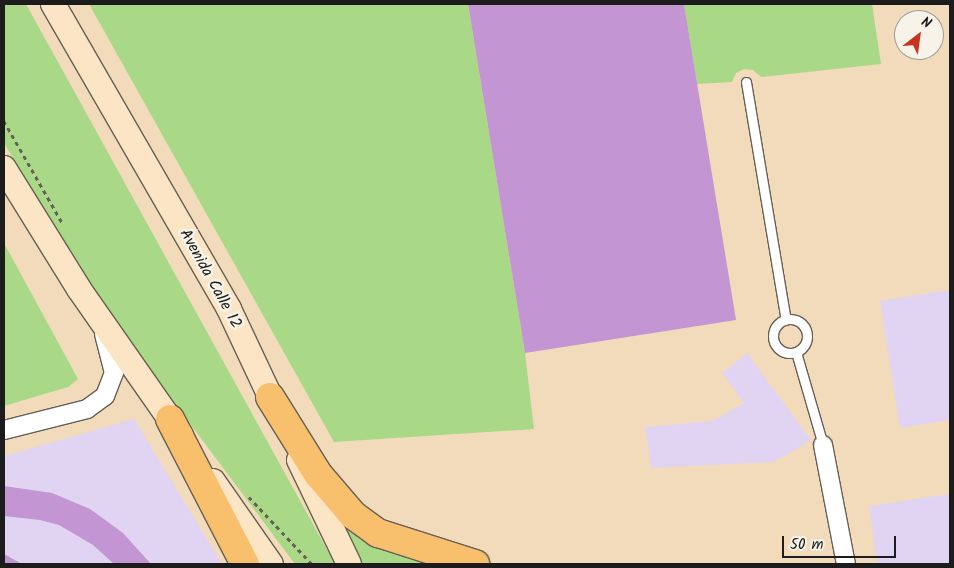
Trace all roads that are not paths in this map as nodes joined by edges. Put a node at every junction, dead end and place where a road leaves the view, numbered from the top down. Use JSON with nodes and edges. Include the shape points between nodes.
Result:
{"nodes":[{"id":1,"x":53,"y":4,"type":"edge"},
{"id":2,"x":746,"y":82,"type":"dead end"},
{"id":3,"x":4,"y":168,"type":"edge"},
{"id":4,"x":98,"y":316,"type":"junction"},
{"id":5,"x":786,"y":320,"type":"junction"},
{"id":6,"x":796,"y":352,"type":"junction"},
{"id":7,"x":270,"y":397,"type":"junction"},
{"id":8,"x":170,"y":419,"type":"junction"},
{"id":9,"x":4,"y":430,"type":"edge"},
{"id":10,"x":823,"y":445,"type":"joint"},
{"id":11,"x":245,"y":564,"type":"edge"},
{"id":12,"x":271,"y":564,"type":"edge"},
{"id":13,"x":349,"y":564,"type":"edge"},
{"id":14,"x":475,"y":564,"type":"edge"},
{"id":15,"x":846,"y":564,"type":"edge"}],
"edges":[{"from":1,"to":7,"type":"main road","name":"Avenida Calle 12","via":[[229,309]]},
{"from":2,"to":5,"type":"lane"},
{"from":3,"to":4,"type":"main road"},
{"from":4,"to":8,"type":"main road"},
{"from":4,"to":9,"type":"street","via":[[112,360],[113,381],[105,396],[87,409]]},
{"from":5,"to":6,"type":"lane","via":[[799,322],[807,334],[806,342]]},
{"from":5,"to":6,"type":"lane","via":[[778,324],[773,338],[781,350]]},
{"from":6,"to":10,"type":"lane"},
{"from":7,"to":13,"type":"main road","name":"Avenida Calle 12"},
{"from":7,"to":14,"type":"main road","via":[[324,481],[353,515],[378,533]]},
{"from":8,"to":11,"type":"main road"},
{"from":8,"to":12,"type":"main road"},
{"from":10,"to":15,"type":"street"}]}
